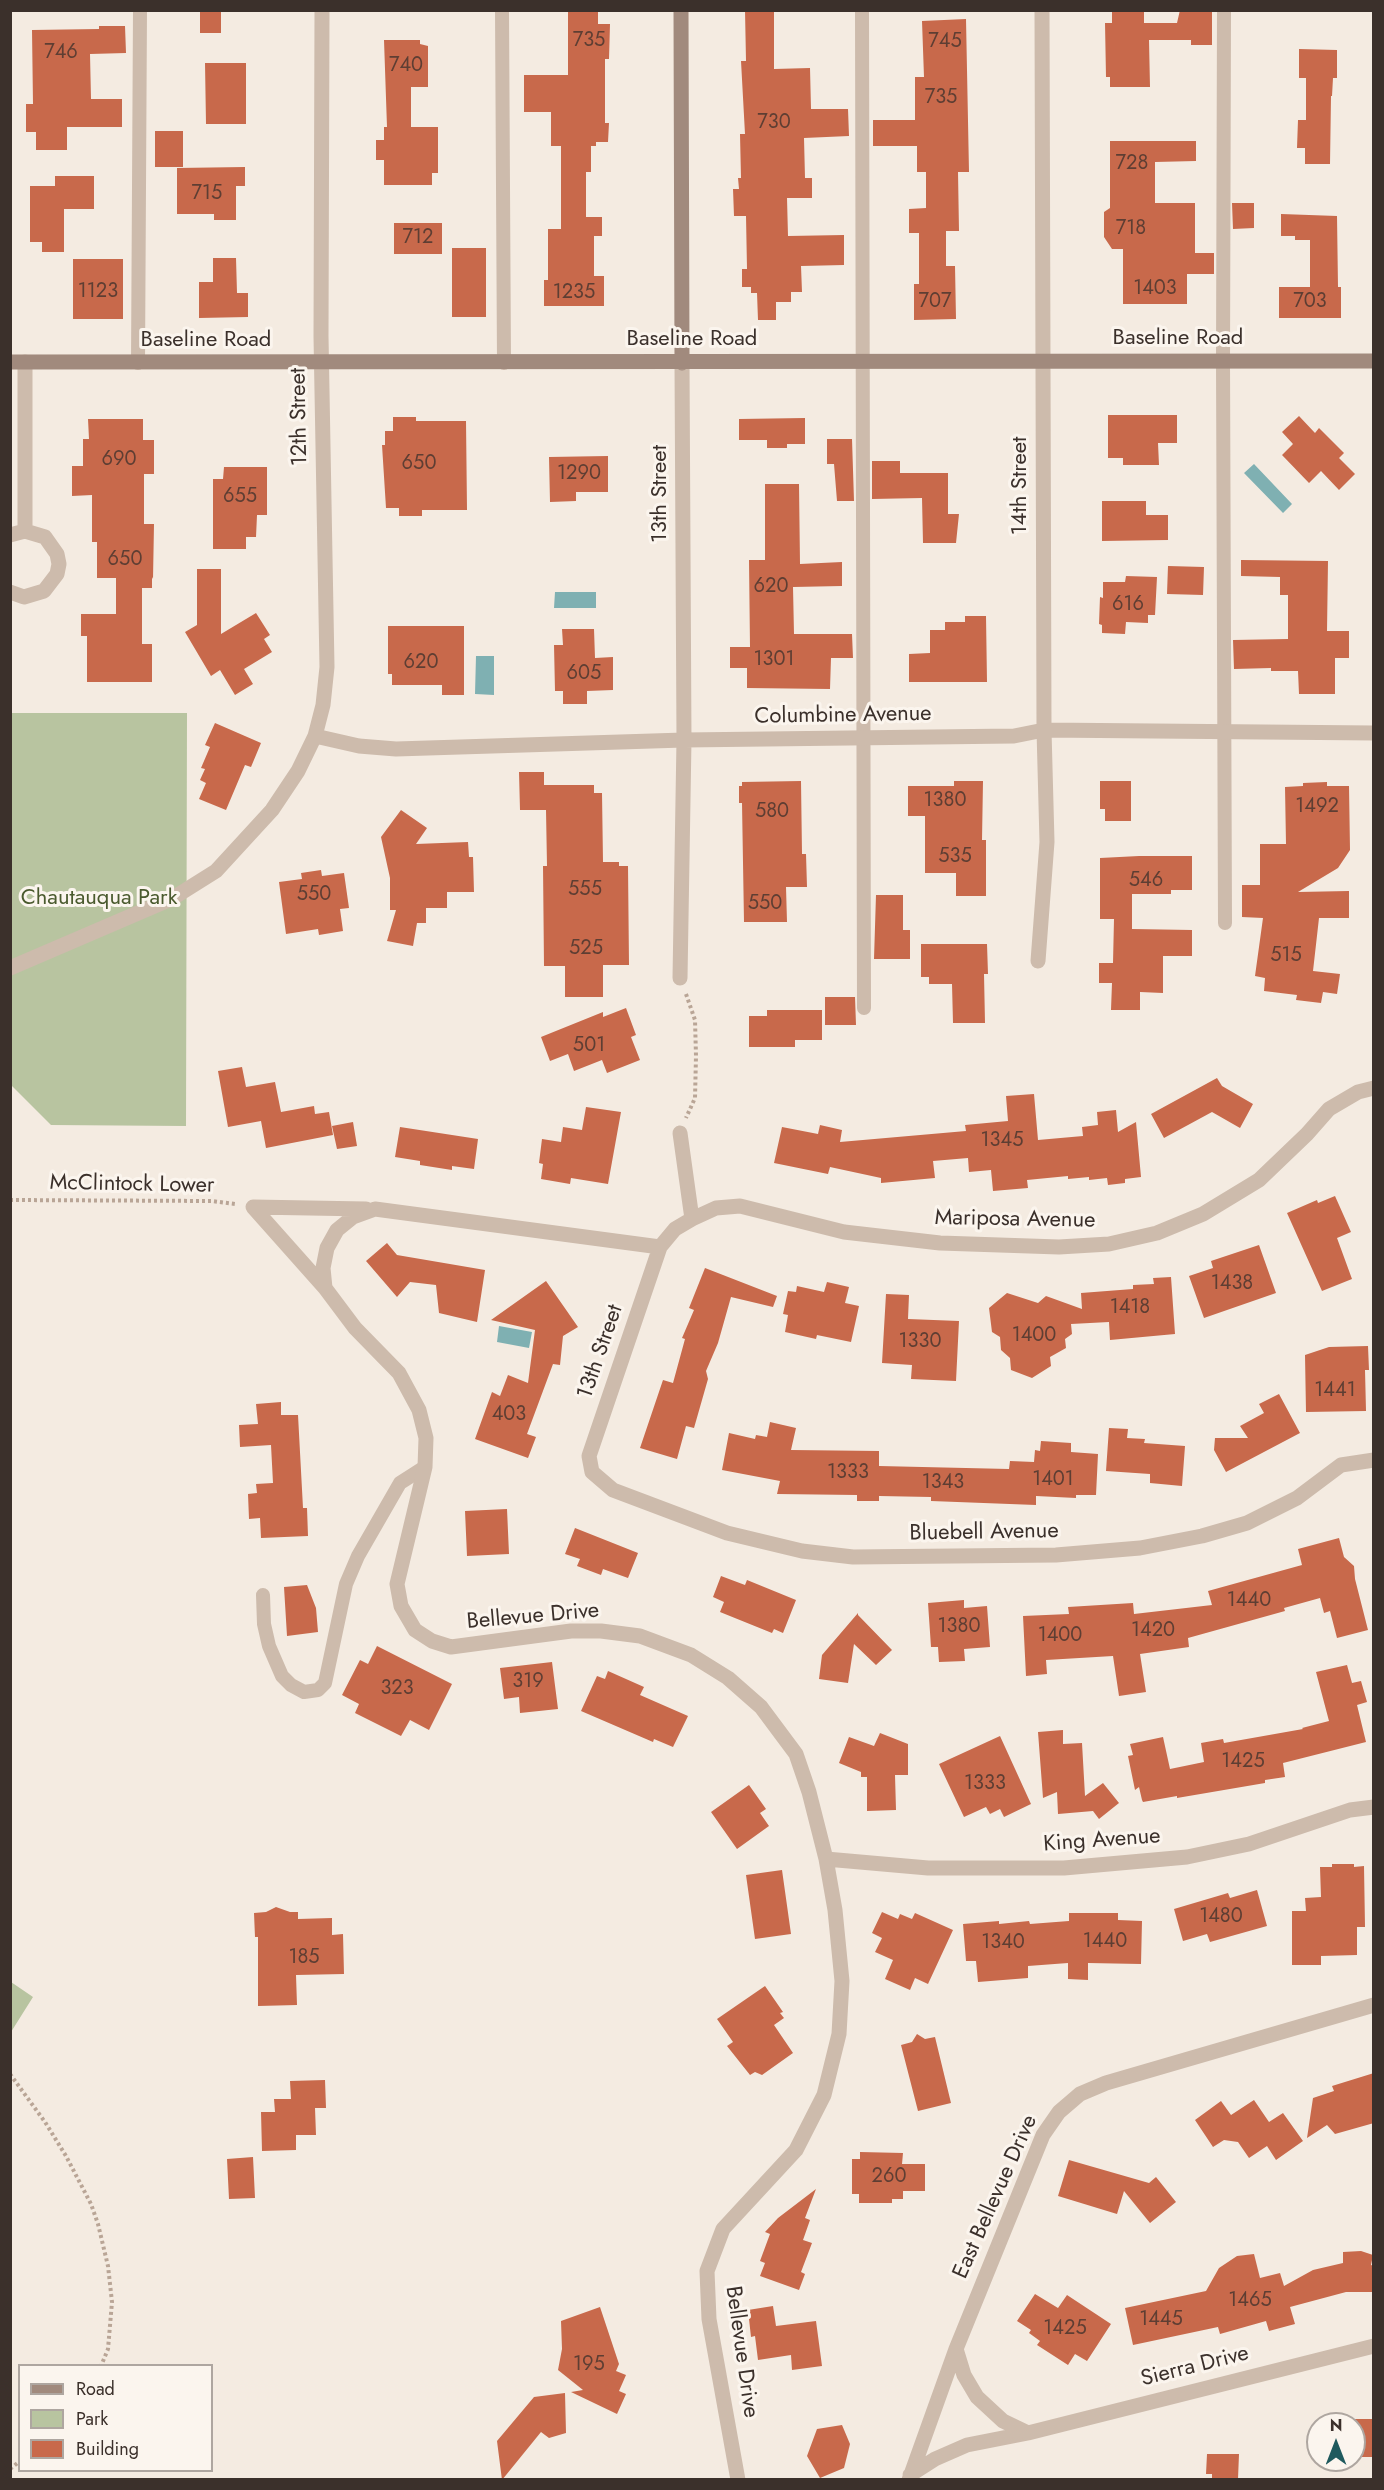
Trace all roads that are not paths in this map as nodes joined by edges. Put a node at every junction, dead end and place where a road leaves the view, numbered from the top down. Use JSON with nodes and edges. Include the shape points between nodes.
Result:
{"nodes":[{"id":1,"x":140,"y":10,"type":"edge"},
{"id":2,"x":322,"y":10,"type":"edge"},
{"id":3,"x":502,"y":10,"type":"edge"},
{"id":4,"x":681,"y":10,"type":"edge"},
{"id":5,"x":862,"y":10,"type":"edge"},
{"id":6,"x":1042,"y":10,"type":"edge"},
{"id":7,"x":1224,"y":10,"type":"edge"},
{"id":8,"x":1223,"y":361,"type":"junction"},
{"id":9,"x":1374,"y":361,"type":"edge"},
{"id":10,"x":18,"y":362,"type":"edge"},
{"id":11,"x":862,"y":362,"type":"junction"},
{"id":12,"x":1043,"y":362,"type":"junction"},
{"id":13,"x":138,"y":363,"type":"junction"},
{"id":14,"x":322,"y":363,"type":"junction"},
{"id":15,"x":504,"y":363,"type":"junction"},
{"id":16,"x":682,"y":363,"type":"junction"},
{"id":17,"x":18,"y":533,"type":"edge"},
{"id":18,"x":10,"y":592,"type":"edge"},
{"id":19,"x":1044,"y":730,"type":"junction"},
{"id":20,"x":1224,"y":731,"type":"junction"},
{"id":21,"x":1374,"y":734,"type":"edge"},
{"id":22,"x":315,"y":736,"type":"junction"},
{"id":23,"x":862,"y":738,"type":"junction"},
{"id":24,"x":684,"y":740,"type":"junction"},
{"id":25,"x":1225,"y":923,"type":"dead end"},
{"id":26,"x":1038,"y":961,"type":"dead end"},
{"id":27,"x":10,"y":968,"type":"edge"},
{"id":28,"x":681,"y":978,"type":"road end"},
{"id":29,"x":864,"y":1008,"type":"dead end"},
{"id":30,"x":1374,"y":1088,"type":"edge"},
{"id":31,"x":680,"y":1133,"type":"road end"},
{"id":32,"x":375,"y":1209,"type":"junction"},
{"id":33,"x":692,"y":1219,"type":"junction"},
{"id":34,"x":660,"y":1247,"type":"junction"},
{"id":35,"x":325,"y":1288,"type":"junction"},
{"id":36,"x":1374,"y":1460,"type":"edge"},
{"id":37,"x":425,"y":1467,"type":"junction"},
{"id":38,"x":592,"y":1472,"type":"joint"},
{"id":39,"x":263,"y":1595,"type":"dead end"},
{"id":40,"x":1374,"y":1807,"type":"edge"},
{"id":41,"x":826,"y":1859,"type":"junction"},
{"id":42,"x":1374,"y":2006,"type":"edge"},
{"id":43,"x":1374,"y":2346,"type":"edge"},
{"id":44,"x":956,"y":2349,"type":"junction"},
{"id":45,"x":1028,"y":2433,"type":"junction"},
{"id":46,"x":909,"y":2477,"type":"edge"},
{"id":47,"x":738,"y":2480,"type":"edge"}],
"edges":[{"from":1,"to":13,"type":"lane"},
{"from":2,"to":14,"type":"street","name":"12th Street"},
{"from":3,"to":15,"type":"lane"},
{"from":4,"to":16,"type":"street","name":"13th Street"},
{"from":5,"to":11,"type":"lane"},
{"from":6,"to":12,"type":"street","name":"14th Street"},
{"from":7,"to":8,"type":"lane"},
{"from":8,"to":9,"type":"street","name":"Baseline Road"},
{"from":8,"to":12,"type":"street","name":"Baseline Road"},
{"from":8,"to":20,"type":"lane"},
{"from":10,"to":13,"type":"street","name":"Baseline Road"},
{"from":10,"to":17,"type":"street"},
{"from":11,"to":12,"type":"street","name":"Baseline Road"},
{"from":11,"to":16,"type":"street","name":"Baseline Road"},
{"from":11,"to":23,"type":"lane"},
{"from":12,"to":19,"type":"street","name":"14th Street"},
{"from":13,"to":14,"type":"street","name":"Baseline Road"},
{"from":14,"to":15,"type":"street","name":"Baseline Road"},
{"from":14,"to":22,"type":"street","name":"12th Street","via":[[327,667]]},
{"from":15,"to":16,"type":"street","name":"Baseline Road"},
{"from":16,"to":24,"type":"street","name":"13th Street"},
{"from":17,"to":18,"type":"street","via":[[45,537],[52,544],[57,554],[57,574],[44,591],[34,595],[24,597]]},
{"from":19,"to":20,"type":"street","name":"Columbine Avenue"},
{"from":19,"to":23,"type":"street","name":"Columbine Avenue","via":[[1014,736]]},
{"from":19,"to":26,"type":"street","name":"14th Street","via":[[1047,842]]},
{"from":20,"to":21,"type":"street","name":"Columbine Avenue"},
{"from":20,"to":25,"type":"lane"},
{"from":22,"to":24,"type":"street","name":"Columbine Avenue","via":[[396,749]]},
{"from":22,"to":27,"type":"street","name":"12th Street","via":[[272,810],[226,862],[196,885]]},
{"from":23,"to":24,"type":"street","name":"Columbine Avenue"},
{"from":23,"to":29,"type":"lane"},
{"from":24,"to":28,"type":"street","name":"13th Street"},
{"from":30,"to":33,"type":"street","name":"Mariposa Avenue","via":[[1358,1092],[1329,1109],[1260,1180],[1203,1214],[1157,1233],[1109,1244],[1059,1247],[940,1243],[844,1232],[740,1206],[716,1208]]},
{"from":31,"to":33,"type":"street"},
{"from":32,"to":34,"type":"street"},
{"from":32,"to":35,"type":"street","via":[[353,1217],[337,1230],[322,1268]]},
{"from":32,"to":35,"type":"street","name":"Bellevue Drive","via":[[253,1207]]},
{"from":33,"to":34,"type":"street","name":"Mariposa Avenue","via":[[675,1228]]},
{"from":34,"to":38,"type":"street","name":"13th Street","via":[[589,1456]]},
{"from":35,"to":37,"type":"street","name":"Bellevue Drive","via":[[355,1328],[407,1384],[424,1429]]},
{"from":36,"to":38,"type":"street","name":"Bluebell Avenue","via":[[1341,1465],[1297,1498],[1247,1523],[1140,1548],[1056,1555],[853,1557],[802,1551],[727,1533],[613,1490]]},
{"from":37,"to":39,"type":"lane","via":[[400,1483],[358,1556],[346,1584],[325,1683],[318,1690],[304,1692],[282,1676],[269,1646]]},
{"from":37,"to":41,"type":"street","name":"Bellevue Drive","via":[[398,1584],[401,1606],[415,1630],[451,1647],[601,1630],[640,1636],[691,1655],[728,1678],[761,1707],[796,1754]]},
{"from":40,"to":41,"type":"street","name":"King Avenue","via":[[1350,1810],[1249,1844],[1187,1857],[1064,1868],[928,1868]]},
{"from":41,"to":47,"type":"street","name":"Bellevue Drive","via":[[842,1981],[839,2034],[824,2095],[796,2150],[723,2229],[707,2271],[709,2319]]},
{"from":42,"to":44,"type":"street","name":"East Bellevue Drive","via":[[1106,2083],[1080,2094],[1059,2112],[1043,2135]]},
{"from":43,"to":45,"type":"street","name":"Sierra Drive"},
{"from":44,"to":45,"type":"street","via":[[963,2374],[977,2397],[1003,2421]]},
{"from":44,"to":46,"type":"street","name":"East Bellevue Drive"},
{"from":45,"to":46,"type":"street","name":"Sierra Drive","via":[[967,2445],[935,2459]]}]}
